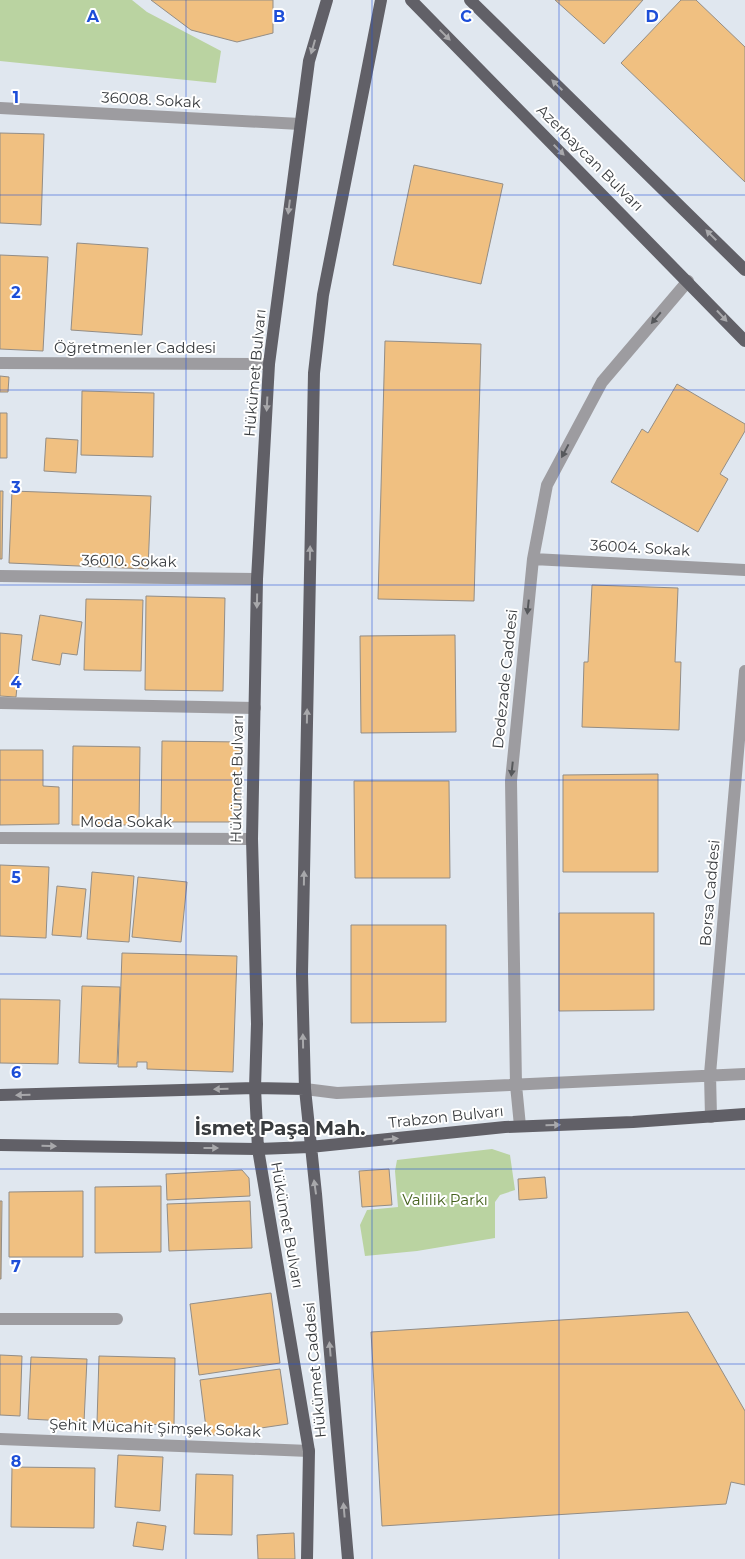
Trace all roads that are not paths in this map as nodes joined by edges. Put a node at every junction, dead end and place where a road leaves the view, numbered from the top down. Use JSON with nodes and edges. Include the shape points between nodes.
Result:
{"nodes":[{"id":1,"x":327,"y":0,"type":"edge"},
{"id":2,"x":381,"y":0,"type":"edge"},
{"id":3,"x":411,"y":0,"type":"edge"},
{"id":4,"x":470,"y":0,"type":"edge"},
{"id":5,"x":0,"y":108,"type":"edge"},
{"id":6,"x":300,"y":124,"type":"junction"},
{"id":7,"x":745,"y":270,"type":"edge"},
{"id":8,"x":688,"y":280,"type":"junction"},
{"id":9,"x":745,"y":341,"type":"edge"},
{"id":10,"x":0,"y":364,"type":"edge"},
{"id":11,"x":269,"y":364,"type":"junction"},
{"id":12,"x":533,"y":559,"type":"junction"},
{"id":13,"x":745,"y":570,"type":"edge"},
{"id":14,"x":0,"y":576,"type":"edge"},
{"id":15,"x":257,"y":579,"type":"junction"},
{"id":16,"x":745,"y":671,"type":"edge"},
{"id":17,"x":0,"y":703,"type":"edge"},
{"id":18,"x":255,"y":708,"type":"junction"},
{"id":19,"x":0,"y":838,"type":"edge"},
{"id":20,"x":252,"y":839,"type":"junction"},
{"id":21,"x":710,"y":1074,"type":"junction"},
{"id":22,"x":745,"y":1074,"type":"edge"},
{"id":23,"x":516,"y":1085,"type":"junction"},
{"id":24,"x":255,"y":1088,"type":"junction"},
{"id":25,"x":304,"y":1089,"type":"junction"},
{"id":26,"x":0,"y":1096,"type":"edge"},
{"id":27,"x":745,"y":1114,"type":"edge"},
{"id":28,"x":711,"y":1117,"type":"junction"},
{"id":29,"x":520,"y":1126,"type":"junction"},
{"id":30,"x":0,"y":1145,"type":"edge"},
{"id":31,"x":310,"y":1147,"type":"junction"},
{"id":32,"x":258,"y":1149,"type":"junction"},
{"id":33,"x":0,"y":1318,"type":"edge"},
{"id":34,"x":117,"y":1319,"type":"dead end"},
{"id":35,"x":0,"y":1439,"type":"edge"},
{"id":36,"x":309,"y":1451,"type":"junction"},
{"id":37,"x":307,"y":1559,"type":"edge"},
{"id":38,"x":348,"y":1559,"type":"edge"}],
"edges":[{"from":1,"to":6,"type":"main road","name":"Hükümet Bulvarı","one_way":true,"via":[[309,61]]},
{"from":25,"to":2,"type":"main road","one_way":true,"via":[[302,974],[314,373],[323,295]]},
{"from":3,"to":8,"type":"main road","name":"Azerbaycan Bulvarı","one_way":true},
{"from":7,"to":4,"type":"main road","name":"Azerbaycan Bulvarı","one_way":true},
{"from":5,"to":6,"type":"street","name":"36008. Sokak"},
{"from":6,"to":11,"type":"main road","name":"Hükümet Bulvarı","one_way":true},
{"from":8,"to":9,"type":"main road","name":"Azerbaycan Bulvarı","one_way":true},
{"from":8,"to":12,"type":"street","name":"Dedezade Caddesi","one_way":true,"via":[[602,382],[547,485]]},
{"from":10,"to":11,"type":"street","name":"Öğretmenler Caddesi"},
{"from":11,"to":15,"type":"main road","name":"Hükümet Bulvarı","one_way":true},
{"from":12,"to":13,"type":"street","name":"36004. Sokak"},
{"from":12,"to":23,"type":"street","name":"Dedezade Caddesi","one_way":true,"via":[[511,781]]},
{"from":14,"to":15,"type":"street","name":"36010. Sokak"},
{"from":15,"to":18,"type":"main road","name":"Hükümet Bulvarı","one_way":true},
{"from":16,"to":21,"type":"street","name":"Borsa Caddesi"},
{"from":17,"to":18,"type":"street"},
{"from":18,"to":20,"type":"main road","name":"Hükümet Bulvarı"},
{"from":19,"to":20,"type":"street","name":"Moda Sokak"},
{"from":20,"to":24,"type":"main road","name":"Hükümet Bulvarı","via":[[257,1024]]},
{"from":21,"to":22,"type":"street","name":"Trabzon Bulvarı"},
{"from":21,"to":23,"type":"street","name":"Trabzon Bulvarı"},
{"from":21,"to":28,"type":"street","name":"Borsa Caddesi"},
{"from":23,"to":25,"type":"street","name":"Trabzon Bulvarı","via":[[338,1093]]},
{"from":23,"to":29,"type":"street","name":"Dedezade Caddesi"},
{"from":24,"to":25,"type":"main road","name":"Trabzon Bulvarı"},
{"from":24,"to":26,"type":"main road","name":"Trabzon Bulvarı","one_way":true},
{"from":24,"to":32,"type":"main road","name":"Hükümet Bulvarı"},
{"from":25,"to":31,"type":"main road","name":"Hükümet Caddesi"},
{"from":27,"to":28,"type":"main road","name":"Trabzon Bulvarı"},
{"from":29,"to":28,"type":"main road","name":"Trabzon Bulvarı","one_way":true},
{"from":31,"to":29,"type":"main road","name":"Trabzon Bulvarı","one_way":true},
{"from":30,"to":32,"type":"main road","name":"Trabzon Bulvarı","one_way":true},
{"from":31,"to":32,"type":"main road","name":"Trabzon Bulvarı"},
{"from":38,"to":31,"type":"main road","name":"Hükümet Caddesi","one_way":true},
{"from":32,"to":36,"type":"main road","name":"Hükümet Bulvarı"},
{"from":33,"to":34,"type":"street"},
{"from":35,"to":36,"type":"street","name":"Şehit Mücahit Şimşek Sokak"},
{"from":36,"to":37,"type":"main road","name":"Hükümet Bulvarı"}]}
